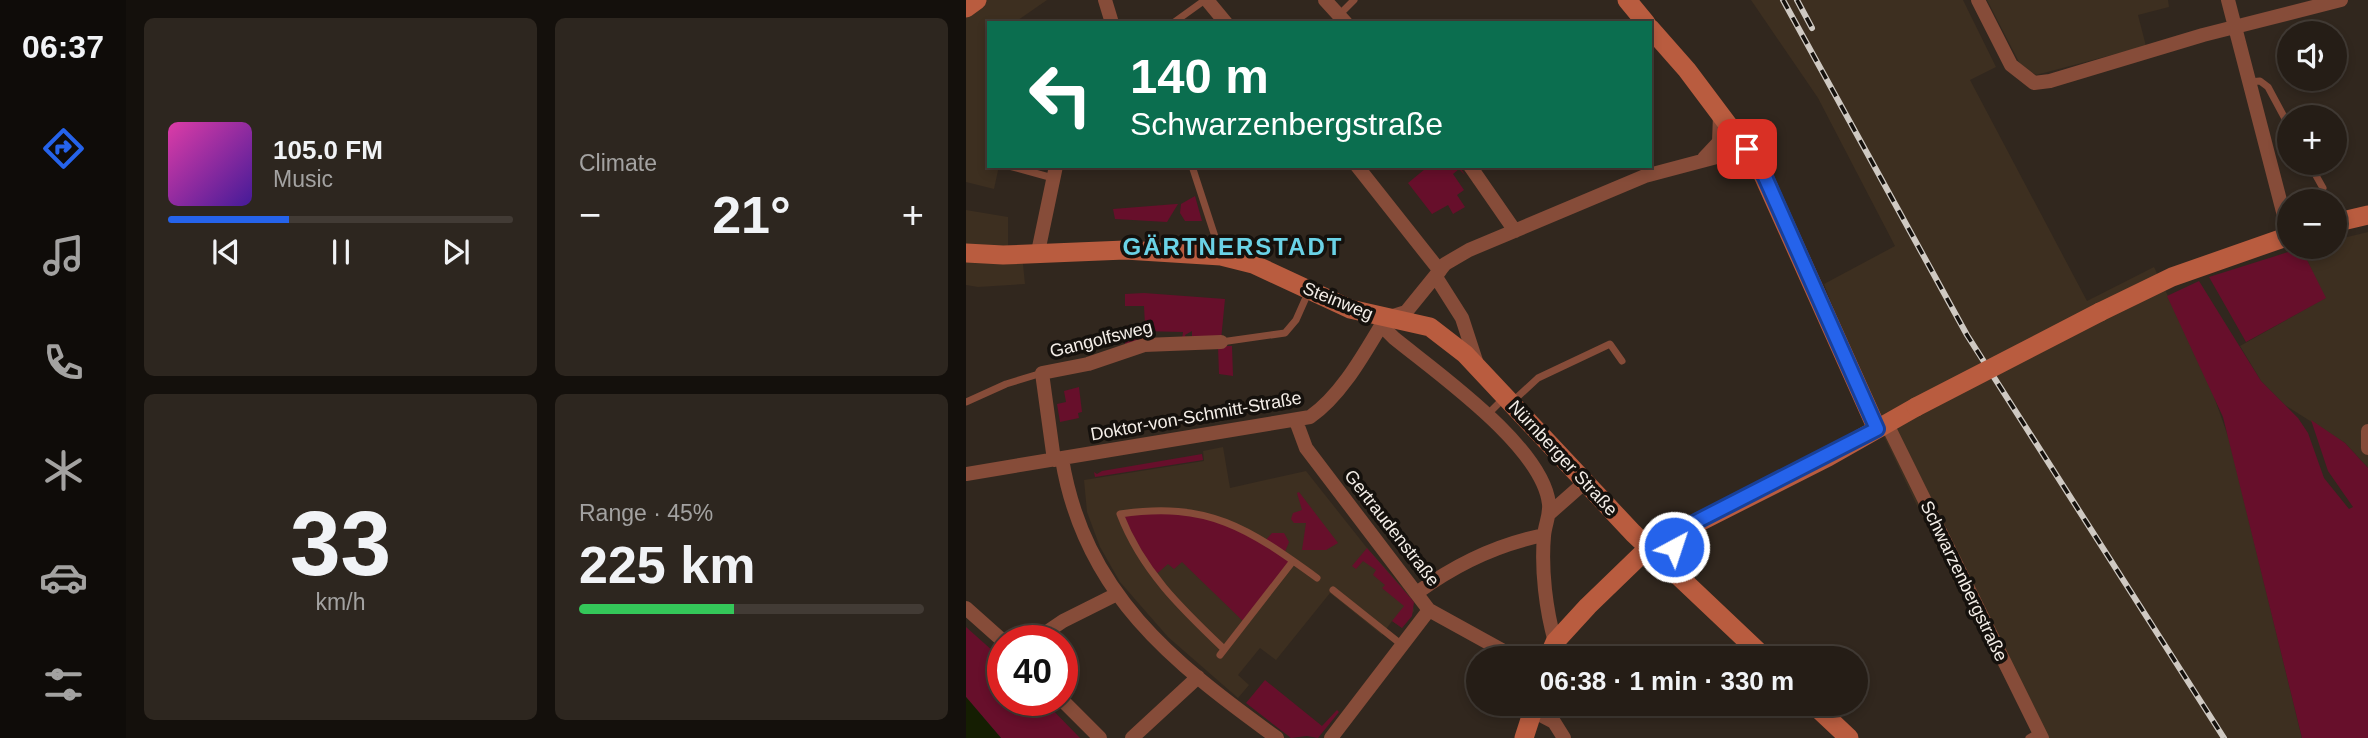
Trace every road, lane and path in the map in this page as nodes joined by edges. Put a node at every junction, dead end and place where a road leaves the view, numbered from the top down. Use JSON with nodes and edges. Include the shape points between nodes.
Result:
{"nodes":[{"id":1,"x":977,"y":0,"type":"edge"},
{"id":2,"x":1105,"y":0,"type":"edge"},
{"id":3,"x":1325,"y":0,"type":"edge"},
{"id":4,"x":1354,"y":0,"type":"edge"},
{"id":5,"x":1627,"y":0,"type":"edge"},
{"id":6,"x":1978,"y":0,"type":"edge"},
{"id":7,"x":2228,"y":0,"type":"edge"},
{"id":8,"x":2341,"y":0,"type":"edge"},
{"id":9,"x":1210,"y":1,"type":"edge"},
{"id":10,"x":966,"y":8,"type":"edge"},
{"id":11,"x":1342,"y":19,"type":"edge"},
{"id":12,"x":1111,"y":21,"type":"edge"},
{"id":13,"x":1176,"y":21,"type":"edge"},
{"id":14,"x":1225,"y":21,"type":"edge"},
{"id":15,"x":1644,"y":21,"type":"edge"},
{"id":16,"x":2235,"y":27,"type":"junction"},
{"id":17,"x":1652,"y":30,"type":"edge"},
{"id":18,"x":2249,"y":82,"type":"junction"},
{"id":19,"x":2278,"y":105,"type":"edge"},
{"id":20,"x":1720,"y":113,"type":"junction"},
{"id":21,"x":1747,"y":149,"type":"junction"},
{"id":22,"x":1703,"y":159,"type":"junction"},
{"id":23,"x":1024,"y":168,"type":"edge"},
{"id":24,"x":1193,"y":168,"type":"edge"},
{"id":25,"x":1358,"y":168,"type":"edge"},
{"id":26,"x":1471,"y":168,"type":"edge"},
{"id":27,"x":1054,"y":172,"type":"edge"},
{"id":28,"x":2316,"y":175,"type":"edge"},
{"id":29,"x":2323,"y":188,"type":"dead end"},
{"id":30,"x":2277,"y":189,"type":"edge"},
{"id":31,"x":2368,"y":215,"type":"edge"},
{"id":32,"x":2347,"y":220,"type":"edge"},
{"id":33,"x":1515,"y":231,"type":"junction"},
{"id":34,"x":2277,"y":239,"type":"edge"},
{"id":35,"x":1038,"y":252,"type":"junction"},
{"id":36,"x":966,"y":253,"type":"edge"},
{"id":37,"x":1221,"y":256,"type":"junction"},
{"id":38,"x":1438,"y":274,"type":"junction"},
{"id":39,"x":1309,"y":290,"type":"junction"},
{"id":40,"x":1385,"y":319,"type":"junction"},
{"id":41,"x":1221,"y":342,"type":"joint"},
{"id":42,"x":1622,"y":361,"type":"dead end"},
{"id":43,"x":1479,"y":369,"type":"junction"},
{"id":44,"x":1042,"y":373,"type":"junction"},
{"id":45,"x":1509,"y":400,"type":"junction"},
{"id":46,"x":966,"y":402,"type":"edge"},
{"id":47,"x":1487,"y":415,"type":"junction"},
{"id":48,"x":1296,"y":421,"type":"junction"},
{"id":49,"x":1882,"y":427,"type":"junction"},
{"id":50,"x":2368,"y":431,"type":"edge"},
{"id":51,"x":2368,"y":448,"type":"edge"},
{"id":52,"x":1058,"y":459,"type":"junction"},
{"id":53,"x":966,"y":474,"type":"edge"},
{"id":54,"x":1584,"y":483,"type":"junction"},
{"id":55,"x":1550,"y":513,"type":"junction"},
{"id":56,"x":1678,"y":531,"type":"junction"},
{"id":57,"x":1544,"y":535,"type":"junction"},
{"id":58,"x":1648,"y":548,"type":"junction"},
{"id":59,"x":1293,"y":561,"type":"junction"},
{"id":60,"x":1678,"y":576,"type":"junction"},
{"id":61,"x":1317,"y":578,"type":"dead end"},
{"id":62,"x":1333,"y":590,"type":"dead end"},
{"id":63,"x":1418,"y":592,"type":"junction"},
{"id":64,"x":1115,"y":595,"type":"junction"},
{"id":65,"x":966,"y":608,"type":"edge"},
{"id":66,"x":1429,"y":610,"type":"junction"},
{"id":67,"x":1057,"y":625,"type":"edge"},
{"id":68,"x":987,"y":626,"type":"edge"},
{"id":69,"x":1402,"y":645,"type":"junction"},
{"id":70,"x":1494,"y":646,"type":"edge"},
{"id":71,"x":1551,"y":646,"type":"edge"},
{"id":72,"x":1555,"y":646,"type":"edge"},
{"id":73,"x":1752,"y":646,"type":"edge"},
{"id":74,"x":1198,"y":677,"type":"junction"},
{"id":75,"x":1078,"y":716,"type":"edge"},
{"id":76,"x":1531,"y":716,"type":"edge"},
{"id":77,"x":1546,"y":716,"type":"edge"},
{"id":78,"x":1826,"y":716,"type":"edge"},
{"id":79,"x":2037,"y":736,"type":"edge"},
{"id":80,"x":1100,"y":738,"type":"edge"},
{"id":81,"x":1132,"y":738,"type":"edge"},
{"id":82,"x":1277,"y":738,"type":"edge"},
{"id":83,"x":1331,"y":738,"type":"edge"},
{"id":84,"x":1524,"y":738,"type":"edge"},
{"id":85,"x":1564,"y":738,"type":"edge"},
{"id":86,"x":1849,"y":738,"type":"edge"}],
"edges":[{"from":1,"to":10,"type":"street"},
{"from":2,"to":12,"type":"street"},
{"from":3,"to":11,"type":"street"},
{"from":4,"to":11,"type":"lane"},
{"from":5,"to":15,"type":"street"},
{"from":6,"to":16,"type":"street","via":[[2011,65],[2034,83]]},
{"from":7,"to":16,"type":"street"},
{"from":8,"to":16,"type":"street"},
{"from":9,"to":13,"type":"lane"},
{"from":9,"to":14,"type":"street"},
{"from":16,"to":18,"type":"street"},
{"from":17,"to":20,"type":"street","name":"Schwarzenbergstraße"},
{"from":18,"to":19,"type":"lane","via":[[2260,81],[2268,87]]},
{"from":18,"to":30,"type":"street"},
{"from":20,"to":21,"type":"street","name":"Schwarzenbergstraße"},
{"from":20,"to":22,"type":"street","via":[[1719,142]]},
{"from":21,"to":22,"type":"street","name":"Steinweg"},
{"from":21,"to":49,"type":"street","name":"Schwarzenbergstraße","via":[[1765,177]]},
{"from":22,"to":33,"type":"street","name":"Steinweg","via":[[1645,176]]},
{"from":23,"to":27,"type":"lane"},
{"from":24,"to":37,"type":"lane"},
{"from":25,"to":38,"type":"street","name":"Nürnberger Straße"},
{"from":26,"to":33,"type":"street"},
{"from":27,"to":35,"type":"street"},
{"from":28,"to":29,"type":"lane"},
{"from":31,"to":32,"type":"street"},
{"from":33,"to":38,"type":"street","name":"Steinweg","via":[[1454,258]]},
{"from":34,"to":49,"type":"street","bridge":true,"via":[[2197,267],[2119,303]]},
{"from":35,"to":36,"type":"street","name":"Steinweg"},
{"from":35,"to":37,"type":"street","name":"Steinweg","via":[[1125,250]]},
{"from":37,"to":39,"type":"street","name":"Steinweg","via":[[1253,264]]},
{"from":38,"to":40,"type":"street","name":"Steinweg","via":[[1406,312]]},
{"from":38,"to":43,"type":"street","name":"Nürnberger Straße","via":[[1462,318]]},
{"from":39,"to":40,"type":"street","name":"Steinweg"},
{"from":39,"to":41,"type":"lane","name":"Gangolfsweg","via":[[1285,333]]},
{"from":40,"to":43,"type":"street","name":"Nürnberger Straße","via":[[1430,327]]},
{"from":40,"to":47,"type":"street","via":[[1385,329],[1394,338]]},
{"from":40,"to":48,"type":"street","name":"Doktor-von-Schmitt-Straße","via":[[1320,410]]},
{"from":41,"to":44,"type":"street","name":"Gangolfsweg","via":[[1144,345],[1088,365]]},
{"from":42,"to":45,"type":"lane","via":[[1610,344],[1538,378]]},
{"from":43,"to":45,"type":"street","name":"Nürnberger Straße"},
{"from":44,"to":46,"type":"lane","name":"Gangolfsweg"},
{"from":44,"to":52,"type":"street"},
{"from":45,"to":47,"type":"lane"},
{"from":45,"to":54,"type":"street","name":"Nürnberger Straße"},
{"from":47,"to":55,"type":"street","via":[[1534,466]]},
{"from":48,"to":52,"type":"street","name":"Doktor-von-Schmitt-Straße"},
{"from":48,"to":63,"type":"street","name":"Gertraudenstraße","via":[[1306,448]]},
{"from":49,"to":56,"type":"street"},
{"from":49,"to":79,"type":"street","name":"Schwarzenbergstraße"},
{"from":50,"to":51,"type":"street"},
{"from":52,"to":53,"type":"street","name":"Doktor-von-Schmitt-Straße"},
{"from":52,"to":64,"type":"street","via":[[1079,528]]},
{"from":54,"to":55,"type":"street"},
{"from":54,"to":58,"type":"street","name":"Nürnberger Straße"},
{"from":55,"to":57,"type":"street"},
{"from":56,"to":58,"type":"street"},
{"from":56,"to":60,"type":"street","via":[[1674,559]]},
{"from":57,"to":63,"type":"street","via":[[1497,549]]},
{"from":57,"to":71,"type":"street"},
{"from":58,"to":60,"type":"street","name":"Nürnberger Straße"},
{"from":58,"to":72,"type":"street"},
{"from":59,"to":59,"type":"lane","via":[[1226,521],[1159,508],[1120,514],[1153,577],[1222,652]]},
{"from":59,"to":61,"type":"lane"},
{"from":60,"to":73,"type":"street","name":"Nürnberger Straße"},
{"from":62,"to":69,"type":"lane"},
{"from":63,"to":66,"type":"street","name":"Gertraudenstraße"},
{"from":64,"to":67,"type":"street"},
{"from":64,"to":74,"type":"street"},
{"from":65,"to":68,"type":"street"},
{"from":66,"to":69,"type":"street"},
{"from":66,"to":70,"type":"street","name":"Gertraudenstraße"},
{"from":69,"to":83,"type":"street"},
{"from":74,"to":81,"type":"street"},
{"from":74,"to":82,"type":"street"},
{"from":75,"to":80,"type":"street"},
{"from":76,"to":84,"type":"street"},
{"from":77,"to":85,"type":"street"},
{"from":78,"to":86,"type":"street"}]}
